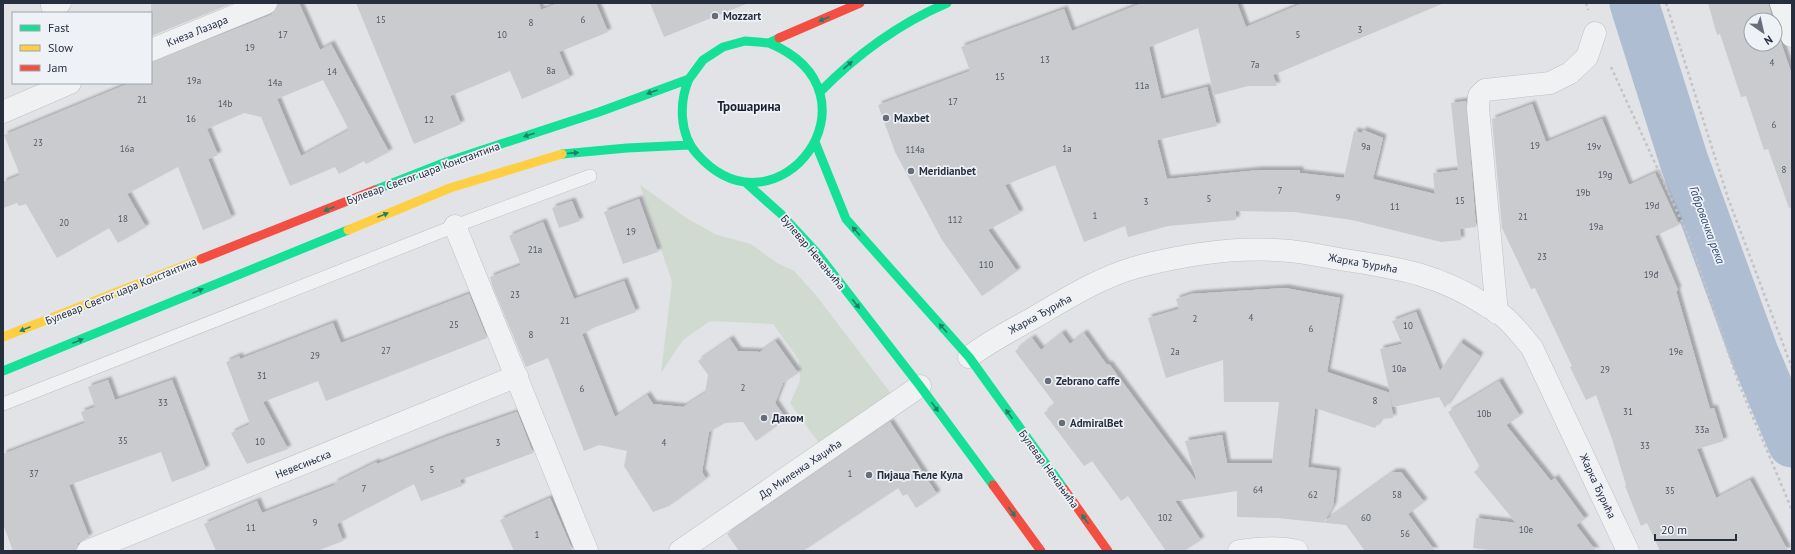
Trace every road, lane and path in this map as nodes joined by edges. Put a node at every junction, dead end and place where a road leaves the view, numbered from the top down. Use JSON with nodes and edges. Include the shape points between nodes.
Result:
{"nodes":[{"id":1,"x":60,"y":3,"type":"edge"},
{"id":2,"x":266,"y":3,"type":"edge"},
{"id":3,"x":860,"y":3,"type":"edge"},
{"id":4,"x":947,"y":3,"type":"edge"},
{"id":5,"x":1666,"y":3,"type":"edge"},
{"id":6,"x":1781,"y":3,"type":"edge"},
{"id":7,"x":54,"y":12,"type":"edge"},
{"id":8,"x":1595,"y":33,"type":"joint"},
{"id":9,"x":1792,"y":36,"type":"edge"},
{"id":10,"x":769,"y":42,"type":"junction"},
{"id":11,"x":152,"y":50,"type":"edge"},
{"id":12,"x":689,"y":79,"type":"junction"},
{"id":13,"x":68,"y":84,"type":"edge"},
{"id":14,"x":820,"y":92,"type":"junction"},
{"id":15,"x":3,"y":112,"type":"edge"},
{"id":16,"x":816,"y":142,"type":"junction"},
{"id":17,"x":689,"y":145,"type":"junction"},
{"id":18,"x":590,"y":176,"type":"dead end"},
{"id":19,"x":745,"y":182,"type":"junction"},
{"id":20,"x":455,"y":226,"type":"junction"},
{"id":21,"x":1498,"y":313,"type":"junction"},
{"id":22,"x":3,"y":338,"type":"edge"},
{"id":23,"x":969,"y":357,"type":"junction"},
{"id":24,"x":1792,"y":368,"type":"edge"},
{"id":25,"x":3,"y":371,"type":"edge"},
{"id":26,"x":517,"y":376,"type":"junction"},
{"id":27,"x":920,"y":386,"type":"junction"},
{"id":28,"x":3,"y":404,"type":"edge"},
{"id":29,"x":1792,"y":510,"type":"edge"},
{"id":30,"x":88,"y":551,"type":"edge"},
{"id":31,"x":587,"y":551,"type":"edge"},
{"id":32,"x":680,"y":551,"type":"edge"},
{"id":33,"x":1042,"y":551,"type":"edge"},
{"id":34,"x":1108,"y":551,"type":"edge"},
{"id":35,"x":1239,"y":551,"type":"edge"},
{"id":36,"x":1298,"y":551,"type":"edge"},
{"id":37,"x":1628,"y":551,"type":"edge"}],
"edges":[{"from":1,"to":7,"type":"street","via":[[52,6]]},
{"from":2,"to":11,"type":"street","name":"Кнеза Лазара"},
{"from":3,"to":10,"type":"main road","one_way":true},
{"from":14,"to":4,"type":"main road","one_way":true,"via":[[839,72],[882,37],[925,12]]},
{"from":5,"to":24,"type":"path","via":[[1728,198]]},
{"from":6,"to":9,"type":"street"},
{"from":8,"to":21,"type":"street","via":[[1587,57],[1570,73],[1550,83],[1485,90],[1479,96],[1478,108]]},
{"from":8,"to":29,"type":"path","via":[[1688,235],[1739,384]]},
{"from":10,"to":12,"type":"main road","via":[[745,41],[722,47],[703,60]]},
{"from":10,"to":14,"type":"main road","via":[[786,49],[801,60],[813,75]]},
{"from":12,"to":17,"type":"main road","via":[[682,101],[682,124]]},
{"from":12,"to":22,"type":"main road","name":"Булевар Светог цара Константина","one_way":true,"via":[[599,112],[446,162]]},
{"from":13,"to":15,"type":"street"},
{"from":14,"to":16,"type":"main road","via":[[823,109]]},
{"from":16,"to":19,"type":"main road","via":[[803,160],[787,173],[767,181]]},
{"from":23,"to":16,"type":"main road","name":"Булевар Немањића","one_way":true,"via":[[846,220]]},
{"from":17,"to":19,"type":"main road","via":[[703,164],[723,176]]},
{"from":25,"to":17,"type":"main road","one_way":true,"via":[[450,188],[560,154]]},
{"from":18,"to":20,"type":"lane"},
{"from":19,"to":27,"type":"main road","name":"Булевар Немањића","one_way":true,"via":[[781,214],[817,253]]},
{"from":20,"to":26,"type":"street"},
{"from":20,"to":28,"type":"lane"},
{"from":21,"to":23,"type":"street","name":"Жарка Ђурића","via":[[1446,283],[1386,266],[1290,251],[1222,251],[1137,268],[1110,277],[1057,304]]},
{"from":21,"to":37,"type":"street","name":"Жарка Ђурића","via":[[1532,348]]},
{"from":34,"to":23,"type":"main road","name":"Булевар Немањића","one_way":true},
{"from":26,"to":30,"type":"street","name":"Невесињска"},
{"from":26,"to":31,"type":"street"},
{"from":27,"to":32,"type":"street","name":"Др Миленка Хаџића"},
{"from":27,"to":33,"type":"main road","name":"Булевар Немањића","one_way":true},
{"from":35,"to":36,"type":"street","via":[[1260,547]]}]}
